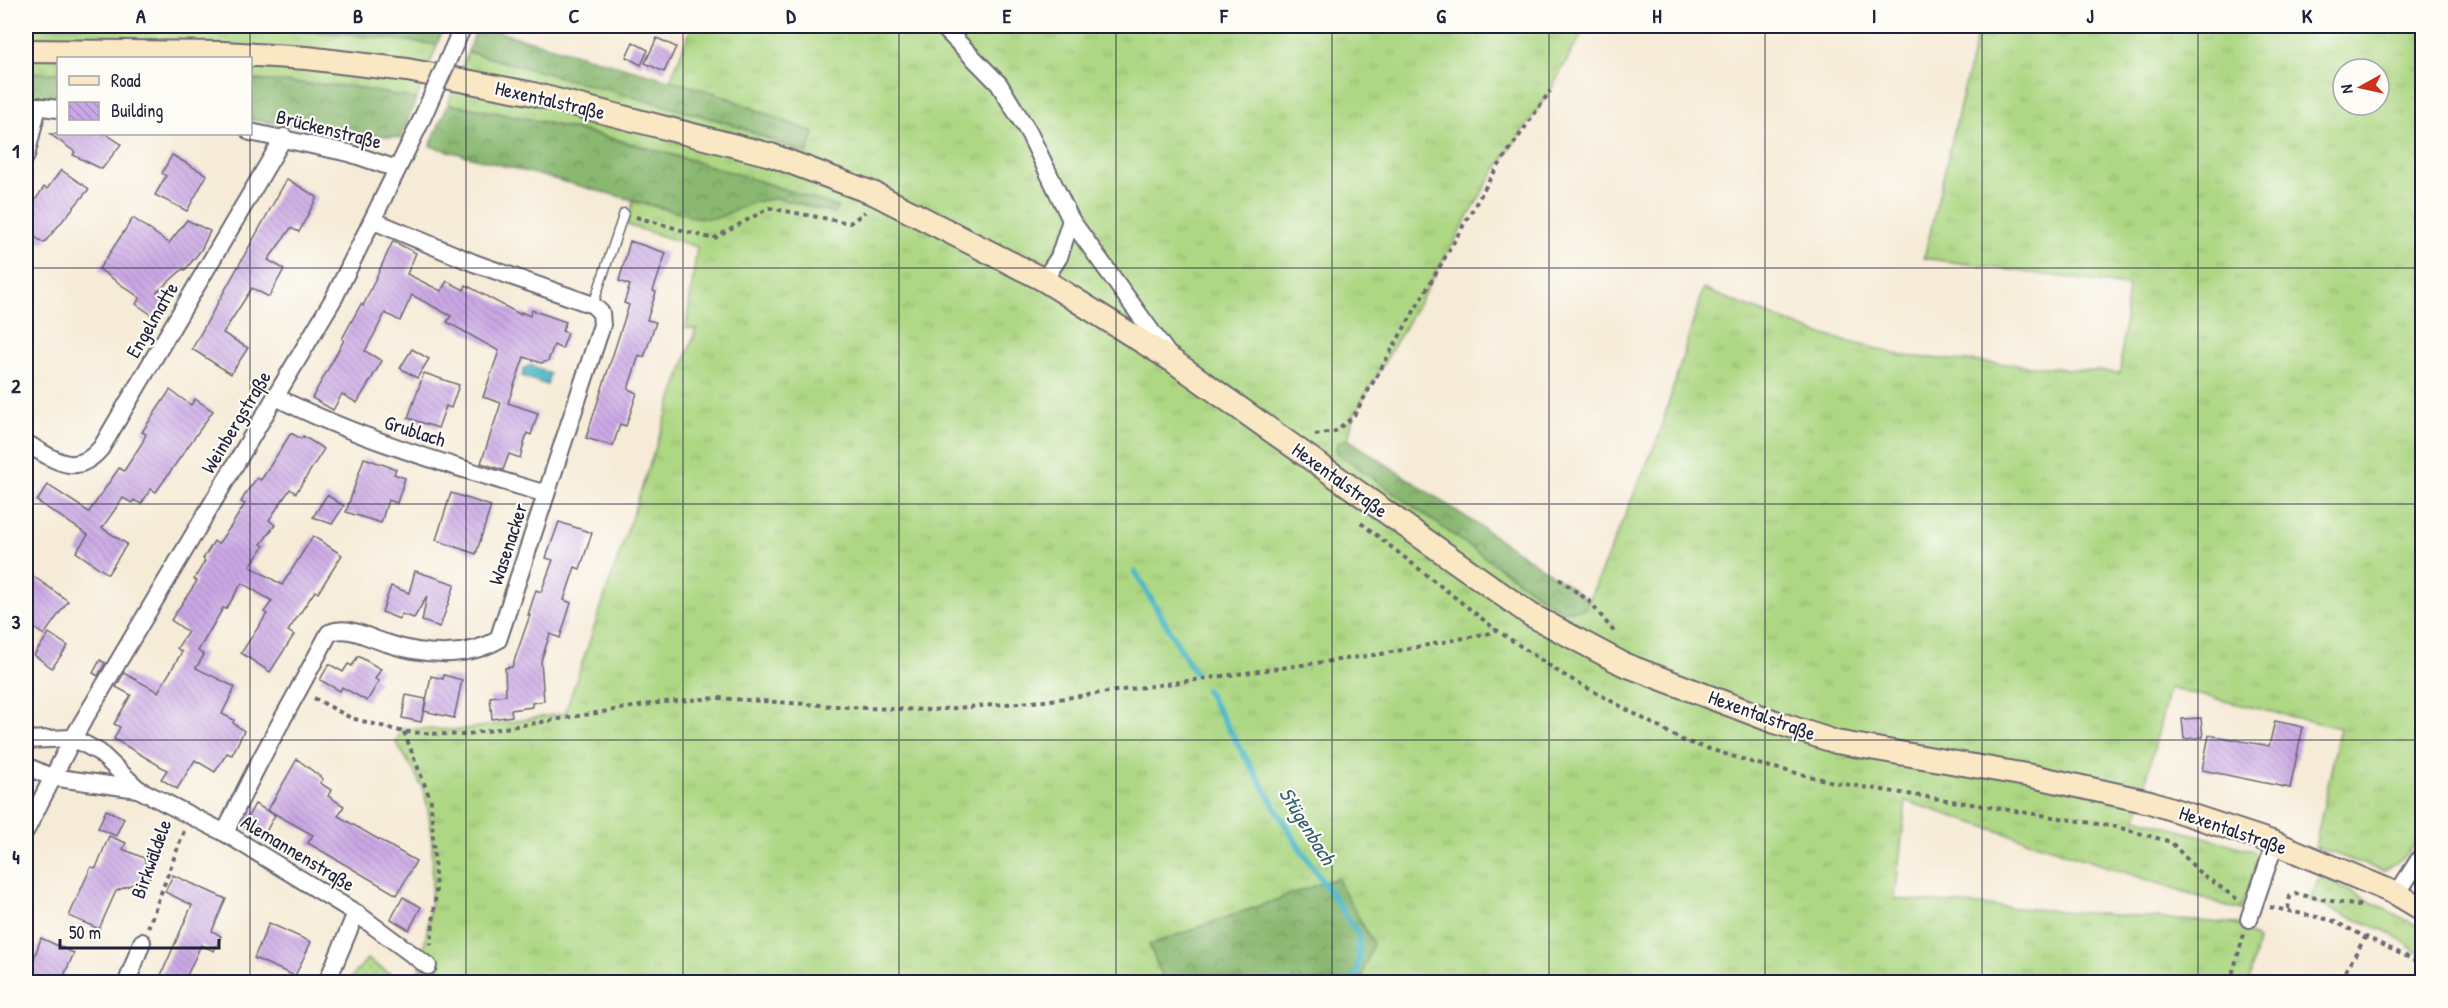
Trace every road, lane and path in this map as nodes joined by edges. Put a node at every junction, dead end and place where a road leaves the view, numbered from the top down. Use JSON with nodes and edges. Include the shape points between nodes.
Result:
{"nodes":[{"id":1,"x":463,"y":26,"type":"edge"},
{"id":2,"x":942,"y":26,"type":"edge"},
{"id":3,"x":26,"y":51,"type":"edge"},
{"id":4,"x":1550,"y":91,"type":"dead end"},
{"id":5,"x":32,"y":106,"type":"edge"},
{"id":6,"x":57,"y":109,"type":"edge"},
{"id":7,"x":252,"y":132,"type":"edge"},
{"id":8,"x":284,"y":138,"type":"junction"},
{"id":9,"x":26,"y":156,"type":"edge"},
{"id":10,"x":397,"y":170,"type":"junction"},
{"id":11,"x":865,"y":212,"type":"dead end"},
{"id":12,"x":624,"y":213,"type":"joint"},
{"id":13,"x":374,"y":220,"type":"junction"},
{"id":14,"x":1071,"y":220,"type":"junction"},
{"id":15,"x":1044,"y":280,"type":"junction"},
{"id":16,"x":593,"y":305,"type":"junction"},
{"id":17,"x":1173,"y":361,"type":"junction"},
{"id":18,"x":276,"y":397,"type":"junction"},
{"id":19,"x":26,"y":443,"type":"edge"},
{"id":20,"x":1298,"y":449,"type":"junction"},
{"id":21,"x":546,"y":494,"type":"junction"},
{"id":22,"x":1559,"y":579,"type":"dead end"},
{"id":23,"x":1478,"y":613,"type":"dead end"},
{"id":24,"x":1495,"y":629,"type":"junction"},
{"id":25,"x":1623,"y":664,"type":"junction"},
{"id":26,"x":300,"y":691,"type":"junction"},
{"id":27,"x":404,"y":732,"type":"junction"},
{"id":28,"x":73,"y":738,"type":"junction"},
{"id":29,"x":26,"y":740,"type":"edge"},
{"id":30,"x":26,"y":766,"type":"edge"},
{"id":31,"x":51,"y":777,"type":"junction"},
{"id":32,"x":138,"y":789,"type":"junction"},
{"id":33,"x":189,"y":816,"type":"junction"},
{"id":34,"x":26,"y":830,"type":"edge"},
{"id":35,"x":225,"y":833,"type":"junction"},
{"id":36,"x":2275,"y":843,"type":"junction"},
{"id":37,"x":2422,"y":855,"type":"edge"},
{"id":38,"x":2367,"y":882,"type":"junction"},
{"id":39,"x":2397,"y":894,"type":"junction"},
{"id":40,"x":2288,"y":909,"type":"junction"},
{"id":41,"x":2422,"y":909,"type":"edge"},
{"id":42,"x":2251,"y":912,"type":"junction"},
{"id":43,"x":356,"y":913,"type":"junction"},
{"id":44,"x":2366,"y":936,"type":"junction"},
{"id":45,"x":142,"y":942,"type":"joint"},
{"id":46,"x":2422,"y":964,"type":"edge"},
{"id":47,"x":428,"y":966,"type":"joint"},
{"id":48,"x":2341,"y":980,"type":"dead end"},
{"id":49,"x":127,"y":982,"type":"edge"},
{"id":50,"x":327,"y":982,"type":"edge"},
{"id":51,"x":2230,"y":982,"type":"edge"}],
"edges":[{"from":1,"to":10,"type":"street","name":"Weinbergstraße","bridge":true},
{"from":2,"to":14,"type":"street","name":"Hexentalstraße","via":[[999,84],[1029,134]]},
{"from":3,"to":15,"type":"main road","name":"Hexentalstraße","via":[[130,50],[307,58],[406,70],[529,93],[771,155],[875,194]]},
{"from":4,"to":20,"type":"path","via":[[1493,174],[1353,417],[1334,432],[1306,436]]},
{"from":5,"to":6,"type":"street"},
{"from":5,"to":9,"type":"street"},
{"from":7,"to":8,"type":"street","name":"Brückenstraße"},
{"from":8,"to":10,"type":"street","name":"Brückenstraße","via":[[349,153]]},
{"from":8,"to":19,"type":"street","name":"Engelmatte","via":[[93,458],[76,465],[57,460]]},
{"from":10,"to":13,"type":"street","name":"Weinbergstraße"},
{"from":11,"to":12,"type":"path","via":[[850,223],[769,208],[713,239]]},
{"from":12,"to":16,"type":"lane"},
{"from":13,"to":16,"type":"street","via":[[474,263]]},
{"from":13,"to":18,"type":"street","name":"Weinbergstraße"},
{"from":14,"to":15,"type":"street","via":[[1059,256]]},
{"from":14,"to":17,"type":"street","name":"Hexentalstraße"},
{"from":15,"to":17,"type":"main road","name":"Hexentalstraße"},
{"from":16,"to":21,"type":"street","name":"Wasenacker","via":[[601,313],[602,325]]},
{"from":17,"to":20,"type":"main road","name":"Hexentalstraße"},
{"from":18,"to":21,"type":"street","name":"Grublach","via":[[390,447]]},
{"from":18,"to":28,"type":"street","name":"Weinbergstraße"},
{"from":20,"to":25,"type":"main road","name":"Hexentalstraße","via":[[1531,615]]},
{"from":21,"to":26,"type":"street","name":"Wasenacker","via":[[498,640],[484,648],[429,654],[338,630],[329,633]]},
{"from":22,"to":25,"type":"path","via":[[1589,600],[1606,625],[1627,645]]},
{"from":23,"to":24,"type":"path"},
{"from":24,"to":27,"type":"path","via":[[1381,654],[1044,701],[931,710],[718,698],[663,702],[462,735]]},
{"from":24,"to":42,"type":"path","via":[[1562,674],[1684,741],[1838,783],[2117,826],[2170,842],[2199,872],[2243,902]]},
{"from":25,"to":36,"type":"main road","name":"Hexentalstraße","via":[[1836,742],[2129,797]]},
{"from":26,"to":27,"type":"path","via":[[351,718]]},
{"from":26,"to":35,"type":"street","name":"Wasenacker","via":[[244,790]]},
{"from":27,"to":47,"type":"path","via":[[431,801],[435,832],[436,892]]},
{"from":28,"to":29,"type":"street"},
{"from":28,"to":31,"type":"street","name":"Weinbergstraße"},
{"from":28,"to":32,"type":"street","name":"Alemannenstraße","via":[[99,752]]},
{"from":30,"to":31,"type":"street","name":"Alemannenstraße"},
{"from":31,"to":32,"type":"street","name":"Alemannenstraße"},
{"from":31,"to":34,"type":"street","name":"Weinbergstraße"},
{"from":32,"to":33,"type":"street","name":"Alemannenstraße"},
{"from":33,"to":35,"type":"street","name":"Alemannenstraße"},
{"from":33,"to":45,"type":"path","name":"Birkwäldele"},
{"from":35,"to":43,"type":"street","name":"Alemannenstraße"},
{"from":36,"to":38,"type":"main road","name":"Hexentalstraße"},
{"from":36,"to":42,"type":"street"},
{"from":37,"to":39,"type":"street"},
{"from":38,"to":39,"type":"main road","name":"Hexentalstraße"},
{"from":38,"to":40,"type":"path","via":[[2358,906],[2296,894],[2290,896]]},
{"from":39,"to":41,"type":"main road","name":"Hexentalstraße"},
{"from":40,"to":42,"type":"path"},
{"from":40,"to":44,"type":"path","via":[[2331,920]]},
{"from":42,"to":51,"type":"path"},
{"from":43,"to":47,"type":"street","name":"Alemannenstraße"},
{"from":43,"to":50,"type":"street"},
{"from":44,"to":46,"type":"path"},
{"from":44,"to":48,"type":"path"},
{"from":45,"to":49,"type":"street"}]}
